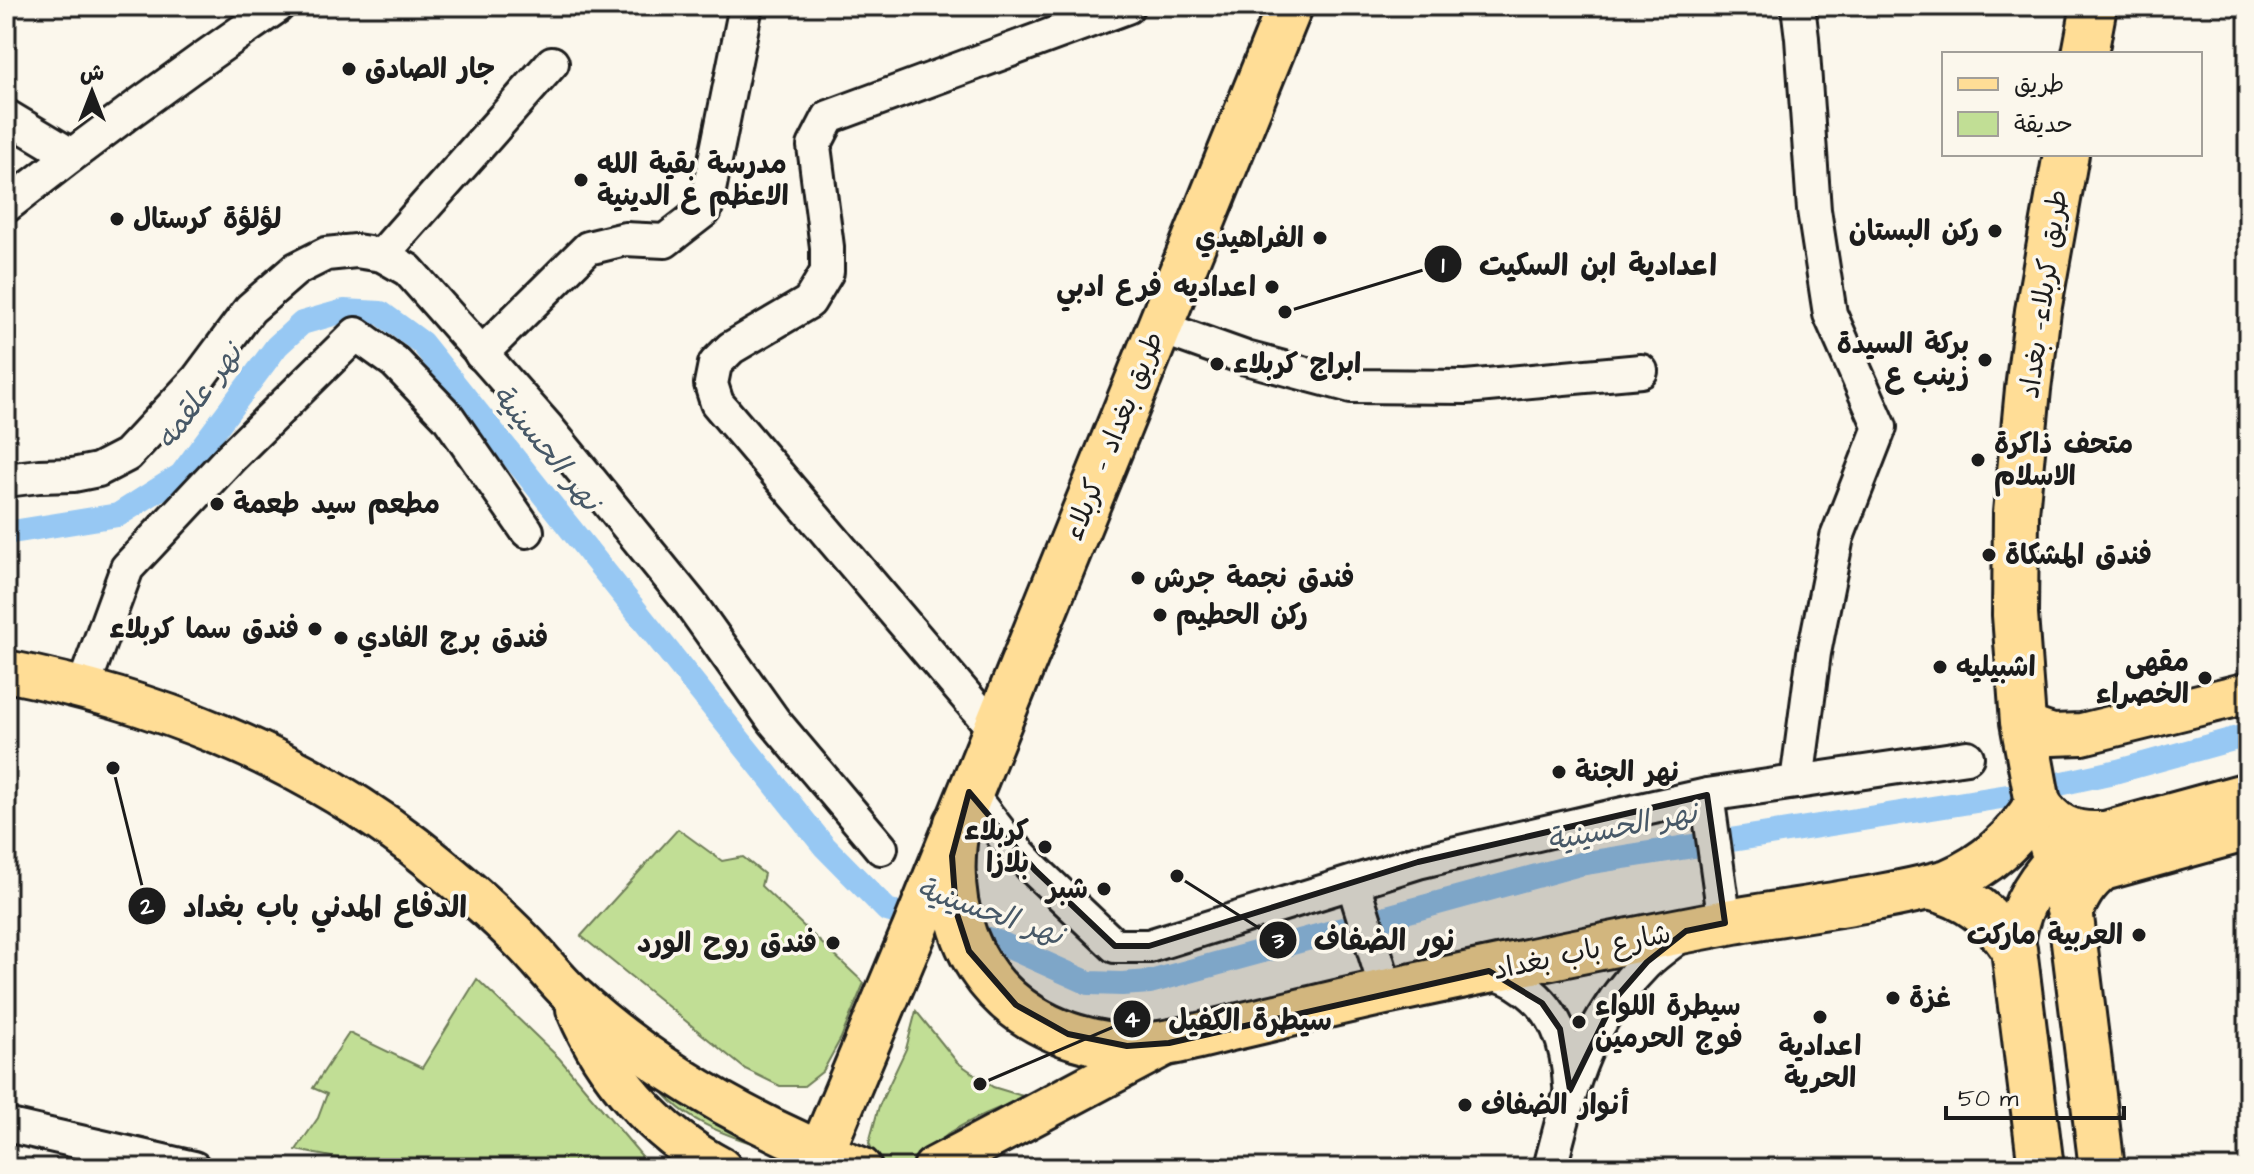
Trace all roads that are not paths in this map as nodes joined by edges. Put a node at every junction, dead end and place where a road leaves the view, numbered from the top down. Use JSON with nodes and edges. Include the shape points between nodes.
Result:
{"nodes":[{"id":1,"x":278,"y":6,"type":"edge"},
{"id":2,"x":746,"y":6,"type":"edge"},
{"id":3,"x":1290,"y":6,"type":"edge"},
{"id":4,"x":1798,"y":6,"type":"edge"},
{"id":5,"x":2094,"y":6,"type":"edge"},
{"id":6,"x":1127,"y":7,"type":"edge"},
{"id":7,"x":2085,"y":52,"type":"edge"},
{"id":8,"x":552,"y":63,"type":"dead end"},
{"id":9,"x":6,"y":116,"type":"edge"},
{"id":10,"x":71,"y":155,"type":"junction"},
{"id":11,"x":2066,"y":156,"type":"edge"},
{"id":12,"x":6,"y":206,"type":"edge"},
{"id":13,"x":382,"y":255,"type":"junction"},
{"id":14,"x":1159,"y":327,"type":"junction"},
{"id":15,"x":481,"y":354,"type":"junction"},
{"id":16,"x":1641,"y":371,"type":"dead end"},
{"id":17,"x":6,"y":480,"type":"edge"},
{"id":18,"x":527,"y":531,"type":"dead end"},
{"id":19,"x":6,"y":671,"type":"edge"},
{"id":20,"x":83,"y":688,"type":"junction"},
{"id":21,"x":2248,"y":693,"type":"edge"},
{"id":22,"x":2023,"y":722,"type":"junction"},
{"id":23,"x":994,"y":729,"type":"junction"},
{"id":24,"x":1967,"y":757,"type":"dead end"},
{"id":25,"x":1797,"y":782,"type":"junction"},
{"id":26,"x":2248,"y":793,"type":"edge"},
{"id":27,"x":2038,"y":803,"type":"junction"},
{"id":28,"x":1709,"y":810,"type":"junction"},
{"id":29,"x":2248,"y":830,"type":"edge"},
{"id":30,"x":956,"y":831,"type":"junction"},
{"id":31,"x":881,"y":848,"type":"dead end"},
{"id":32,"x":2103,"y":851,"type":"junction"},
{"id":33,"x":2056,"y":859,"type":"junction"},
{"id":34,"x":1929,"y":887,"type":"junction"},
{"id":35,"x":1357,"y":897,"type":"junction"},
{"id":36,"x":1710,"y":914,"type":"junction"},
{"id":37,"x":2071,"y":917,"type":"junction"},
{"id":38,"x":2014,"y":949,"type":"junction"},
{"id":39,"x":1489,"y":971,"type":"junction"},
{"id":40,"x":1381,"y":973,"type":"junction"},
{"id":41,"x":571,"y":994,"type":"junction"},
{"id":42,"x":1169,"y":1043,"type":"junction"},
{"id":43,"x":1570,"y":1090,"type":"junction"},
{"id":44,"x":654,"y":1120,"type":"junction"},
{"id":45,"x":6,"y":1125,"type":"edge"},
{"id":46,"x":962,"y":1158,"type":"edge"},
{"id":47,"x":830,"y":1163,"type":"edge"},
{"id":48,"x":194,"y":1168,"type":"edge"},
{"id":49,"x":679,"y":1168,"type":"edge"},
{"id":50,"x":721,"y":1168,"type":"edge"},
{"id":51,"x":934,"y":1168,"type":"edge"},
{"id":52,"x":1550,"y":1168,"type":"edge"},
{"id":53,"x":2041,"y":1168,"type":"edge"},
{"id":54,"x":2102,"y":1168,"type":"edge"}],
"edges":[{"from":1,"to":10,"type":"street"},
{"from":2,"to":15,"type":"street","via":[[705,210],[665,241],[625,239],[588,248]]},
{"from":3,"to":14,"type":"highway","name":"طريق بغداد - كربلاء"},
{"from":4,"to":25,"type":"street","via":[[1814,210],[1830,314],[1880,427],[1837,537],[1814,653]]},
{"from":5,"to":7,"type":"highway"},
{"from":6,"to":23,"type":"street","via":[[829,117],[814,146],[827,272],[809,302],[731,348],[715,364],[711,384],[717,403]]},
{"from":8,"to":13,"type":"street"},
{"from":9,"to":10,"type":"street"},
{"from":10,"to":12,"type":"street"},
{"from":11,"to":22,"type":"highway","name":"طريق كربلاء- بغداد","via":[[2038,311],[2016,513],[2015,615]]},
{"from":13,"to":15,"type":"street","via":[[408,270]]},
{"from":13,"to":17,"type":"street","via":[[326,254],[296,269],[250,309],[197,380],[127,455],[98,470]]},
{"from":14,"to":16,"type":"street","via":[[1246,358],[1351,386],[1466,387]]},
{"from":14,"to":23,"type":"highway","name":"طريق بغداد - كربلاء"},
{"from":15,"to":31,"type":"street","via":[[690,603],[774,721]]},
{"from":18,"to":20,"type":"street","via":[[448,417],[395,362],[356,334],[127,568]]},
{"from":19,"to":20,"type":"main road"},
{"from":20,"to":41,"type":"main road","via":[[222,735],[351,803],[468,890]]},
{"from":21,"to":22,"type":"main road","via":[[2082,734],[2052,735]]},
{"from":22,"to":27,"type":"highway"},
{"from":23,"to":30,"type":"highway","name":"طريق بغداد - كربلاء"},
{"from":24,"to":25,"type":"street"},
{"from":25,"to":28,"type":"street"},
{"from":26,"to":32,"type":"main road"},
{"from":27,"to":32,"type":"highway","via":[[2050,820]]},
{"from":27,"to":33,"type":"highway"},
{"from":27,"to":34,"type":"highway","name":"شارع باب بغداد","via":[[2014,837],[1984,863]]},
{"from":28,"to":35,"type":"street","via":[[1418,862]]},
{"from":28,"to":36,"type":"street"},
{"from":29,"to":32,"type":"main road"},
{"from":30,"to":35,"type":"street","via":[[1003,836],[1115,946],[1149,946]]},
{"from":30,"to":42,"type":"highway","via":[[956,911],[969,951],[1001,992],[1049,1026],[1077,1037],[1107,1044]]},
{"from":30,"to":47,"type":"highway","name":"طريق بغداد - كربلاء"},
{"from":32,"to":33,"type":"main road","via":[[2077,845]]},
{"from":32,"to":37,"type":"main road"},
{"from":33,"to":37,"type":"highway"},
{"from":33,"to":38,"type":"main road","via":[[2021,913]]},
{"from":34,"to":36,"type":"highway","name":"شارع باب بغداد"},
{"from":34,"to":38,"type":"highway","via":[[1971,903]]},
{"from":35,"to":40,"type":"street"},
{"from":36,"to":39,"type":"highway","name":"شارع باب بغداد"},
{"from":36,"to":43,"type":"street","via":[[1647,962],[1614,1000],[1588,1043]]},
{"from":37,"to":54,"type":"highway"},
{"from":38,"to":53,"type":"highway"},
{"from":39,"to":40,"type":"highway","name":"شارع باب بغداد"},
{"from":39,"to":43,"type":"street","via":[[1542,1003],[1560,1029],[1569,1059]]},
{"from":40,"to":42,"type":"highway","name":"شارع باب بغداد"},
{"from":41,"to":44,"type":"main road","via":[[597,1049]]},
{"from":41,"to":47,"type":"main road","via":[[677,1076]]},
{"from":42,"to":46,"type":"main road","name":"شارع باب بغداد"},
{"from":43,"to":52,"type":"street"},
{"from":44,"to":49,"type":"main road"},
{"from":44,"to":50,"type":"main road"},
{"from":45,"to":48,"type":"street"},
{"from":46,"to":51,"type":"main road","name":"شارع باب بغداد"}]}
